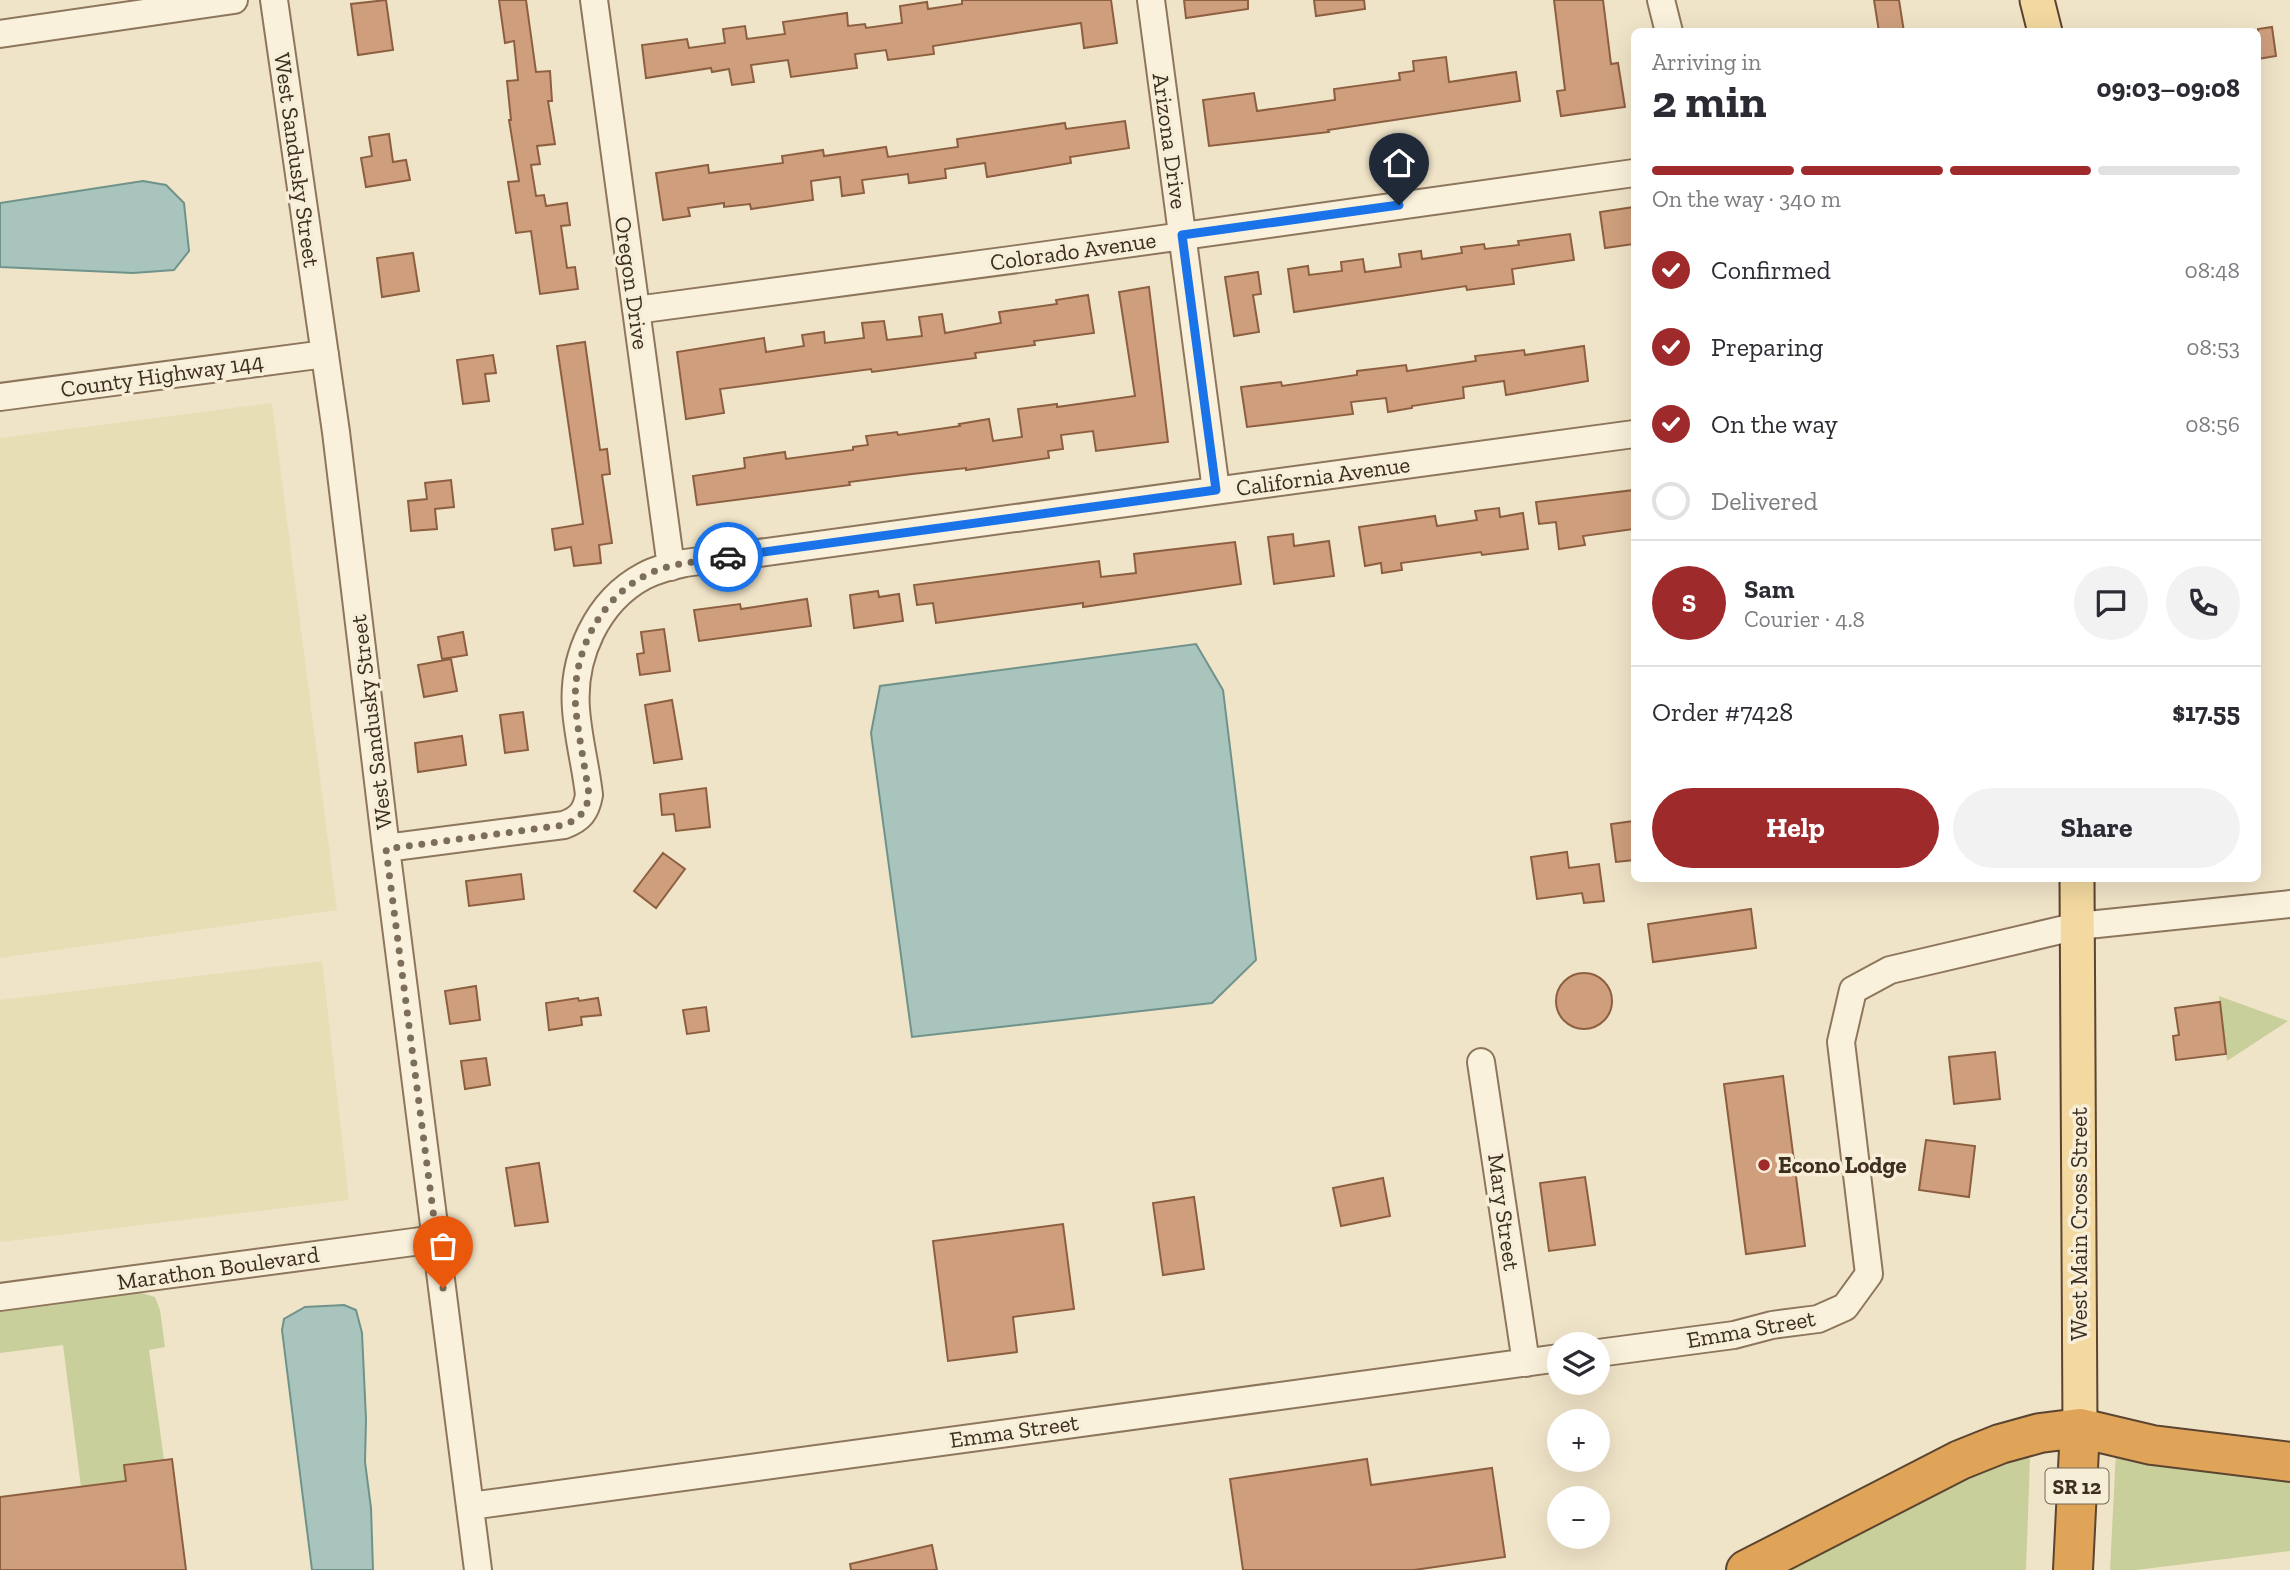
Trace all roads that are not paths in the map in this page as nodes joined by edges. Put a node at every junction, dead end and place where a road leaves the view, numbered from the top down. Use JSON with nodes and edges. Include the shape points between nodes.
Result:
{"nodes":[{"id":1,"x":234,"y":0,"type":"edge"},
{"id":2,"x":274,"y":0,"type":"edge"},
{"id":3,"x":594,"y":0,"type":"edge"},
{"id":4,"x":1151,"y":0,"type":"edge"},
{"id":5,"x":1661,"y":0,"type":"edge"},
{"id":6,"x":2037,"y":0,"type":"edge"},
{"id":7,"x":1668,"y":28,"type":"edge"},
{"id":8,"x":2044,"y":28,"type":"edge"},
{"id":9,"x":0,"y":34,"type":"edge"},
{"id":10,"x":1631,"y":173,"type":"edge"},
{"id":11,"x":1182,"y":235,"type":"junction"},
{"id":12,"x":636,"y":310,"type":"junction"},
{"id":13,"x":325,"y":354,"type":"junction"},
{"id":14,"x":0,"y":397,"type":"edge"},
{"id":15,"x":1631,"y":434,"type":"edge"},
{"id":16,"x":1216,"y":490,"type":"junction"},
{"id":17,"x":671,"y":566,"type":"junction"},
{"id":18,"x":386,"y":849,"type":"junction"},
{"id":19,"x":2077,"y":882,"type":"edge"},
{"id":20,"x":2290,"y":904,"type":"edge"},
{"id":21,"x":2078,"y":926,"type":"junction"},
{"id":22,"x":1481,"y":1062,"type":"dead end"},
{"id":23,"x":436,"y":1239,"type":"junction"},
{"id":24,"x":0,"y":1297,"type":"edge"},
{"id":25,"x":1610,"y":1351,"type":"edge"},
{"id":26,"x":1547,"y":1360,"type":"edge"},
{"id":27,"x":1526,"y":1363,"type":"junction"},
{"id":28,"x":2080,"y":1428,"type":"junction"},
{"id":29,"x":2290,"y":1462,"type":"edge"},
{"id":30,"x":470,"y":1506,"type":"junction"},
{"id":31,"x":2073,"y":1557,"type":"edge"},
{"id":32,"x":478,"y":1570,"type":"edge"},
{"id":33,"x":1746,"y":1570,"type":"edge"}],
"edges":[{"from":1,"to":9,"type":"street"},
{"from":2,"to":13,"type":"street","name":"West Sandusky Street"},
{"from":3,"to":12,"type":"street","name":"Oregon Drive"},
{"from":4,"to":11,"type":"street","name":"Arizona Drive"},
{"from":5,"to":7,"type":"street"},
{"from":6,"to":8,"type":"main road"},
{"from":10,"to":11,"type":"street","name":"Colorado Avenue"},
{"from":11,"to":12,"type":"street","name":"Colorado Avenue"},
{"from":11,"to":16,"type":"street","name":"Arizona Drive"},
{"from":12,"to":17,"type":"street","name":"Oregon Drive"},
{"from":13,"to":14,"type":"street","name":"County Highway 144"},
{"from":13,"to":18,"type":"street","name":"West Sandusky Street"},
{"from":15,"to":16,"type":"street","name":"California Avenue"},
{"from":16,"to":17,"type":"street","name":"California Avenue"},
{"from":17,"to":18,"type":"street","name":"California Avenue","via":[[638,580],[610,602],[582,652],[576,709],[589,795],[587,809],[578,820]]},
{"from":18,"to":23,"type":"street","name":"West Sandusky Street"},
{"from":19,"to":21,"type":"main road","name":"West Main Cross Street","number":"SR 12"},
{"from":20,"to":21,"type":"street","name":"Emma Street"},
{"from":21,"to":25,"type":"street","name":"Emma Street","via":[[1890,970],[1853,990],[1841,1042],[1870,1274],[1845,1307],[1818,1319],[1734,1335]]},
{"from":21,"to":28,"type":"main road","name":"West Main Cross Street","number":"SR 12"},
{"from":22,"to":27,"type":"street","name":"Mary Street"},
{"from":23,"to":24,"type":"street","name":"Marathon Boulevard"},
{"from":23,"to":30,"type":"street","name":"West Sandusky Street"},
{"from":26,"to":27,"type":"street","name":"Emma Street"},
{"from":27,"to":30,"type":"street","name":"Emma Street"},
{"from":28,"to":29,"type":"highway","via":[[2152,1445]]},
{"from":28,"to":31,"type":"highway","name":"West Main Cross Street","number":"SR 12"},
{"from":28,"to":33,"type":"highway","via":[[2017,1438],[1960,1460]]},
{"from":30,"to":32,"type":"street","name":"West Sandusky Street"}]}
